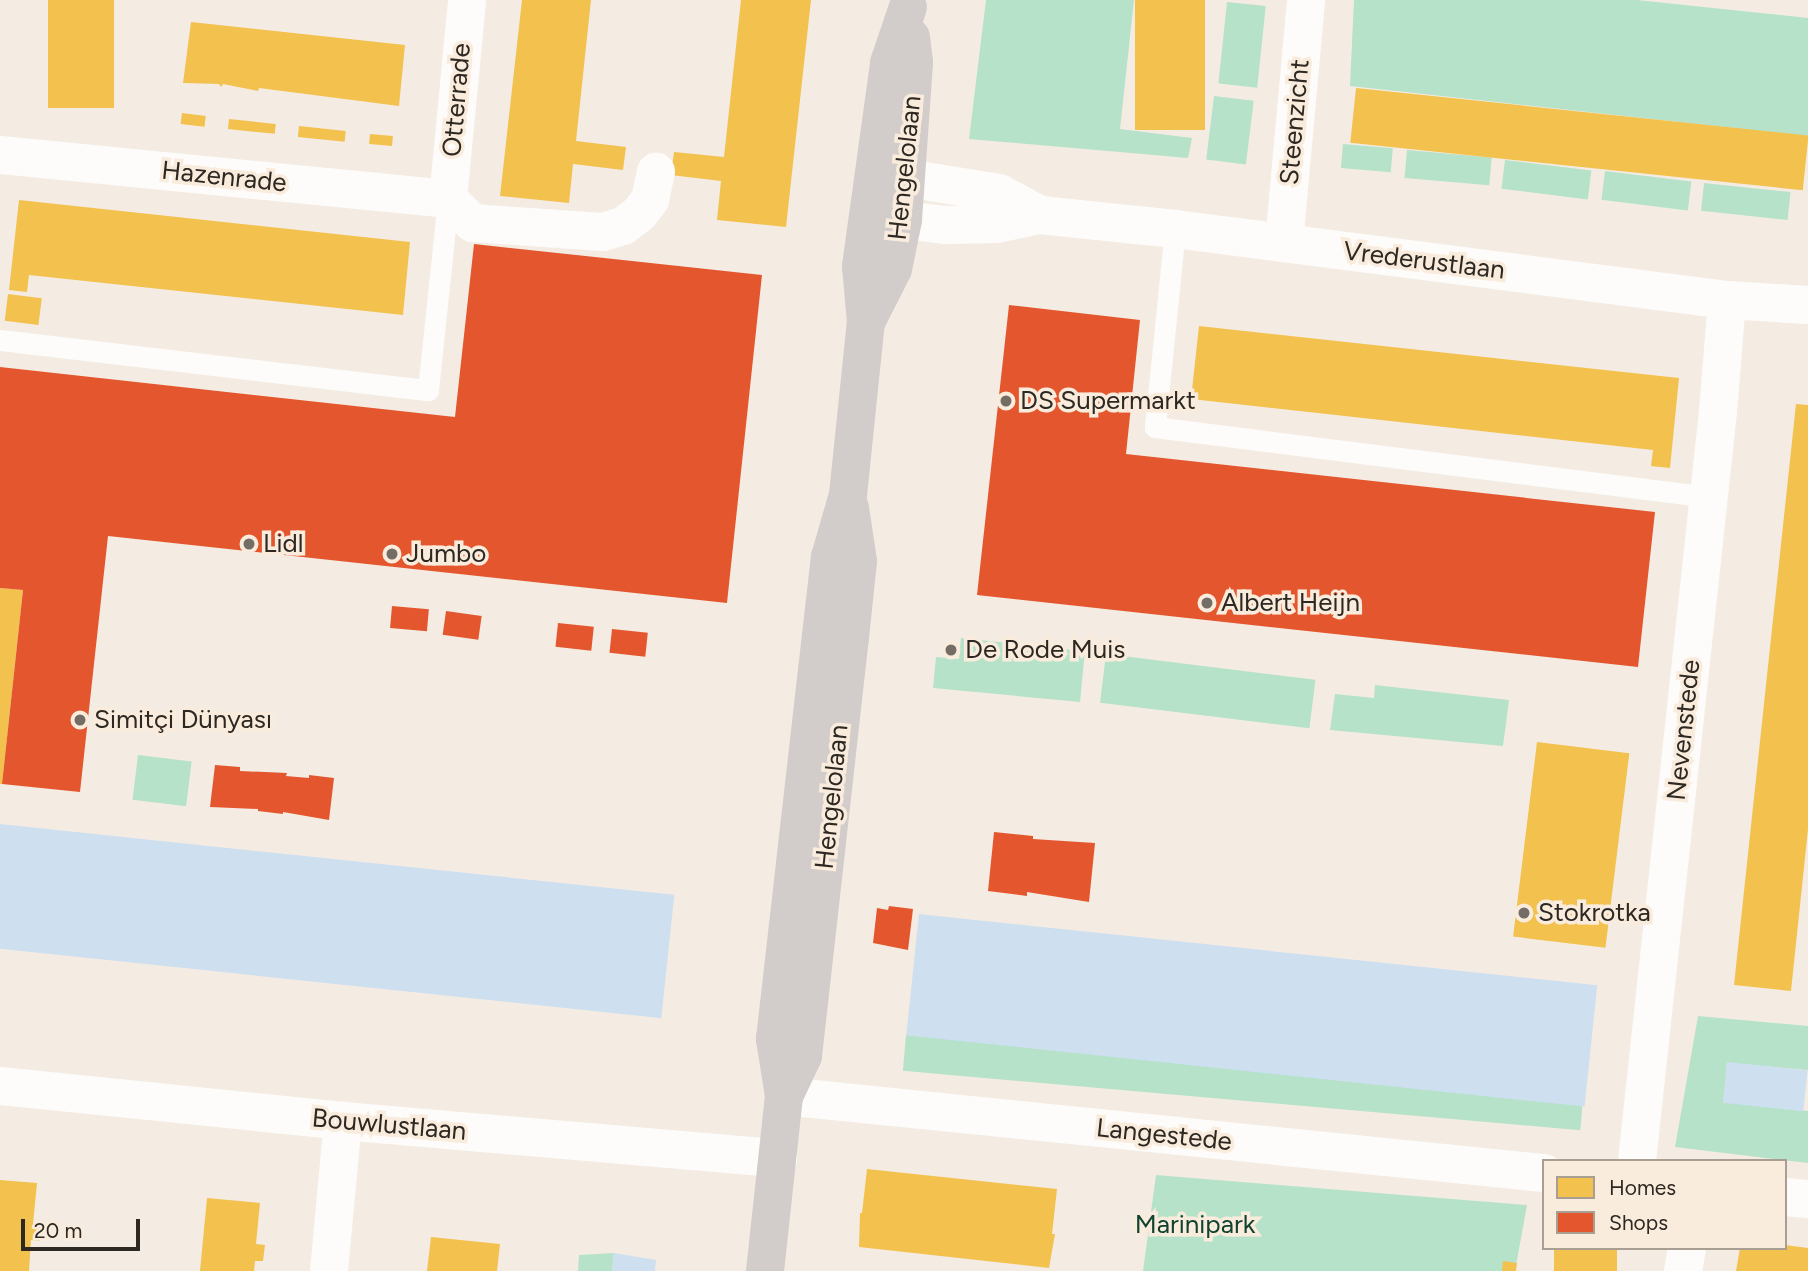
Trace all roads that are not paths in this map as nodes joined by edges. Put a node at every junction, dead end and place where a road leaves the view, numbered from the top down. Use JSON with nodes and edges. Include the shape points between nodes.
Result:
{"nodes":[{"id":1,"x":467,"y":0,"type":"edge"},
{"id":2,"x":1306,"y":0,"type":"edge"},
{"id":3,"x":908,"y":4,"type":"edge"},
{"id":4,"x":0,"y":155,"type":"edge"},
{"id":5,"x":656,"y":172,"type":"dead end"},
{"id":6,"x":906,"y":178,"type":"junction"},
{"id":7,"x":871,"y":192,"type":"junction"},
{"id":8,"x":448,"y":199,"type":"junction"},
{"id":9,"x":1040,"y":215,"type":"junction"},
{"id":10,"x":903,"y":220,"type":"junction"},
{"id":11,"x":1175,"y":229,"type":"junction"},
{"id":12,"x":1284,"y":243,"type":"junction"},
{"id":13,"x":1727,"y":300,"type":"junction"},
{"id":14,"x":1808,"y":305,"type":"edge"},
{"id":15,"x":866,"y":322,"type":"junction"},
{"id":16,"x":0,"y":340,"type":"edge"},
{"id":17,"x":1709,"y":497,"type":"junction"},
{"id":18,"x":0,"y":1086,"type":"edge"},
{"id":19,"x":785,"y":1096,"type":"junction"},
{"id":20,"x":343,"y":1121,"type":"junction"},
{"id":21,"x":778,"y":1158,"type":"junction"},
{"id":22,"x":1637,"y":1159,"type":"edge"},
{"id":23,"x":1542,"y":1173,"type":"edge"},
{"id":24,"x":1787,"y":1197,"type":"edge"},
{"id":25,"x":1808,"y":1199,"type":"edge"},
{"id":26,"x":1687,"y":1250,"type":"edge"},
{"id":27,"x":329,"y":1271,"type":"edge"},
{"id":28,"x":765,"y":1271,"type":"edge"},
{"id":29,"x":1684,"y":1271,"type":"edge"}],
"edges":[{"from":1,"to":8,"type":"street","name":"Otterrade"},
{"from":2,"to":12,"type":"street","name":"Steenzicht"},
{"from":3,"to":6,"type":"street","name":"Hengelolaan","via":[[914,62]]},
{"from":3,"to":7,"type":"street","name":"Hengelolaan","via":[[889,63]]},
{"from":4,"to":8,"type":"street","name":"Hazenrade"},
{"from":5,"to":8,"type":"street","via":[[650,200],[639,214],[623,226],[603,232],[473,223]]},
{"from":6,"to":7,"type":"street"},
{"from":6,"to":9,"type":"street","name":"Vrederustlaan","via":[[999,193]]},
{"from":6,"to":10,"type":"street","name":"Hengelolaan"},
{"from":7,"to":10,"type":"street"},
{"from":7,"to":15,"type":"street","name":"Hengelolaan","via":[[861,266]]},
{"from":8,"to":16,"type":"lane","via":[[428,390]]},
{"from":9,"to":10,"type":"street","name":"Vrederustlaan","via":[[996,224]]},
{"from":9,"to":11,"type":"street","name":"Vrederustlaan"},
{"from":10,"to":15,"type":"street","name":"Hengelolaan","via":[[893,268]]},
{"from":11,"to":12,"type":"street","name":"Vrederustlaan"},
{"from":11,"to":17,"type":"lane","via":[[1155,427]]},
{"from":12,"to":13,"type":"street","name":"Vrederustlaan"},
{"from":13,"to":14,"type":"street","name":"Vrederustlaan"},
{"from":13,"to":17,"type":"street","name":"Nevenstede"},
{"from":15,"to":19,"type":"street","name":"Hengelolaan","via":[[848,495],[830,557],[775,1039]]},
{"from":17,"to":22,"type":"street","name":"Nevenstede"},
{"from":18,"to":20,"type":"street","name":"Bouwlustlaan"},
{"from":19,"to":21,"type":"street","name":"Hengelolaan"},
{"from":19,"to":23,"type":"street","name":"Langestede"},
{"from":20,"to":21,"type":"street","name":"Bouwlustlaan"},
{"from":20,"to":27,"type":"street"},
{"from":21,"to":28,"type":"street","name":"Hengelolaan"},
{"from":24,"to":25,"type":"street"},
{"from":26,"to":29,"type":"street"}]}
